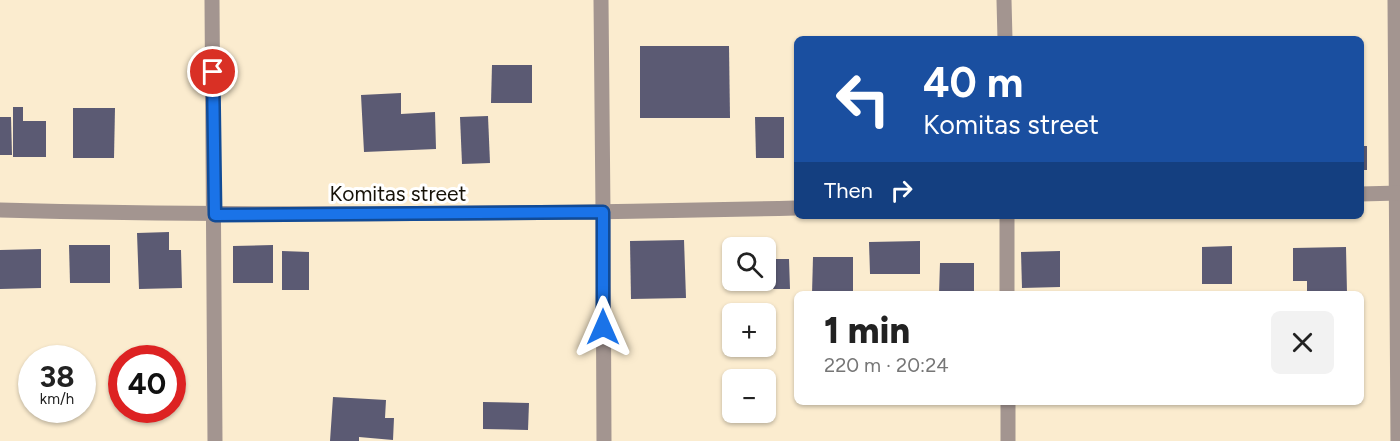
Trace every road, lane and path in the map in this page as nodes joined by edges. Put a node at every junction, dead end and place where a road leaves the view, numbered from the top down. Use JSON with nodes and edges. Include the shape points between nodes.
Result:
{"nodes":[{"id":1,"x":212,"y":0,"type":"edge"},
{"id":2,"x":601,"y":0,"type":"edge"},
{"id":3,"x":1004,"y":0,"type":"edge"},
{"id":4,"x":1395,"y":0,"type":"edge"},
{"id":5,"x":1005,"y":36,"type":"edge"},
{"id":6,"x":1397,"y":193,"type":"edge"},
{"id":7,"x":1364,"y":194,"type":"edge"},
{"id":8,"x":794,"y":208,"type":"edge"},
{"id":9,"x":0,"y":210,"type":"edge"},
{"id":10,"x":603,"y":212,"type":"junction"},
{"id":11,"x":215,"y":215,"type":"junction"},
{"id":12,"x":1006,"y":219,"type":"edge"},
{"id":13,"x":1007,"y":291,"type":"edge"},
{"id":14,"x":1008,"y":405,"type":"edge"},
{"id":15,"x":215,"y":441,"type":"edge"},
{"id":16,"x":604,"y":441,"type":"edge"},
{"id":17,"x":1008,"y":441,"type":"edge"},
{"id":18,"x":1398,"y":441,"type":"edge"}],
"edges":[{"from":1,"to":11,"type":"street"},
{"from":2,"to":10,"type":"street"},
{"from":3,"to":5,"type":"street"},
{"from":4,"to":6,"type":"street"},
{"from":6,"to":7,"type":"street"},
{"from":6,"to":18,"type":"street"},
{"from":8,"to":10,"type":"street","name":"Komitas street"},
{"from":9,"to":11,"type":"street","name":"Komitas street"},
{"from":10,"to":11,"type":"street","name":"Komitas street"},
{"from":10,"to":16,"type":"street"},
{"from":11,"to":15,"type":"street"},
{"from":12,"to":13,"type":"street"},
{"from":14,"to":17,"type":"street"}]}
